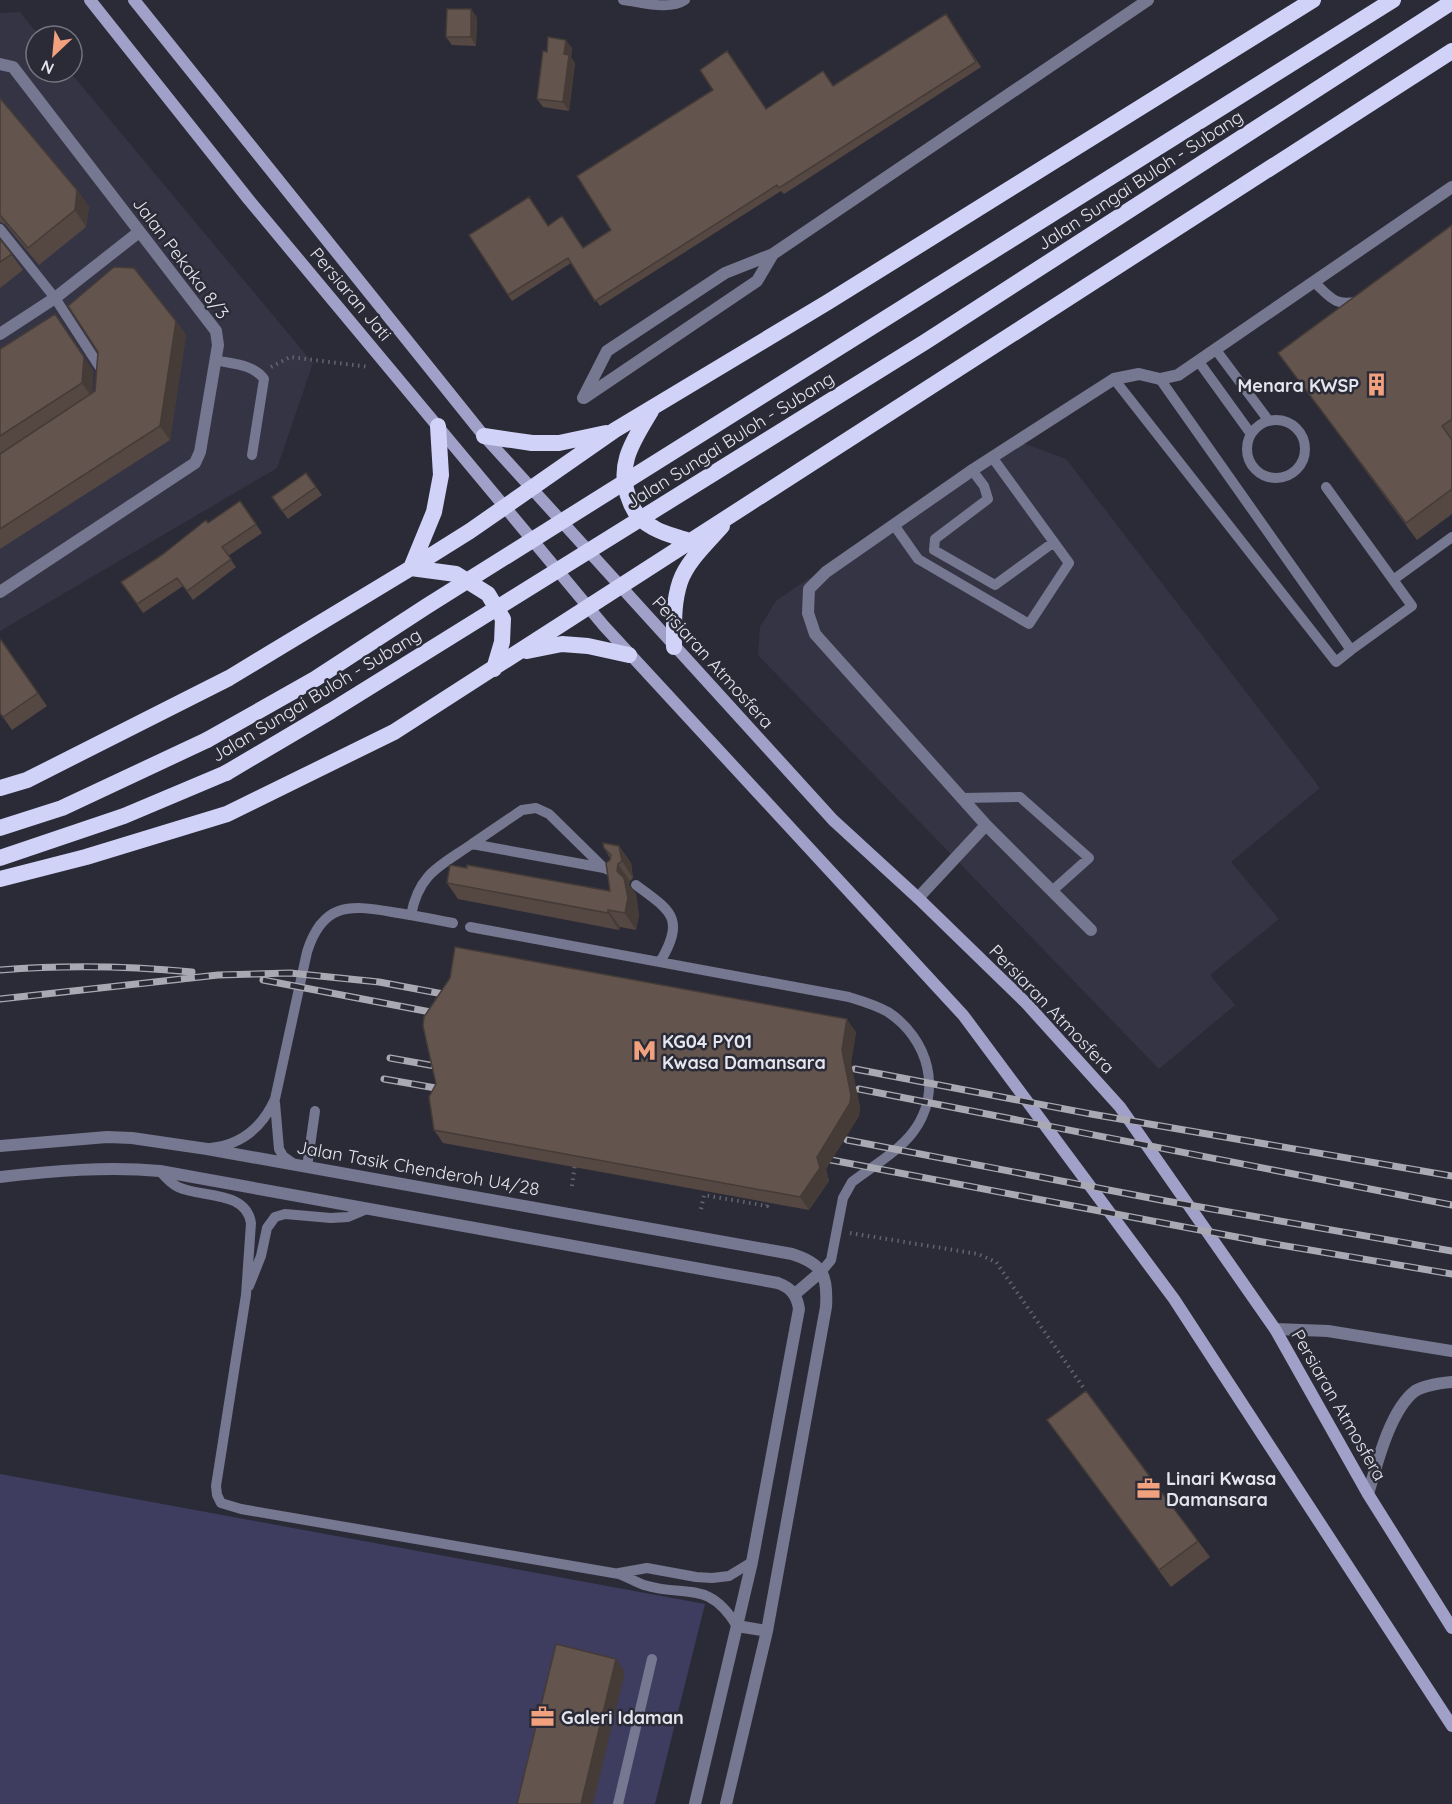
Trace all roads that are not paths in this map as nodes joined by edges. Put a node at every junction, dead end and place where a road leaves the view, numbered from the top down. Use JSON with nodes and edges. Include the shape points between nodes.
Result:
{"nodes":[{"id":1,"x":82,"y":0,"type":"edge"},
{"id":2,"x":134,"y":0,"type":"edge"},
{"id":3,"x":623,"y":0,"type":"edge"},
{"id":4,"x":685,"y":0,"type":"edge"},
{"id":5,"x":1148,"y":0,"type":"edge"},
{"id":6,"x":1312,"y":0,"type":"edge"},
{"id":7,"x":1393,"y":0,"type":"edge"},
{"id":8,"x":1452,"y":2,"type":"edge"},
{"id":9,"x":93,"y":4,"type":"edge"},
{"id":10,"x":1452,"y":51,"type":"edge"},
{"id":11,"x":0,"y":64,"type":"edge"},
{"id":12,"x":1452,"y":187,"type":"edge"},
{"id":13,"x":0,"y":229,"type":"edge"},
{"id":14,"x":139,"y":232,"type":"junction"},
{"id":15,"x":773,"y":254,"type":"junction"},
{"id":16,"x":1314,"y":282,"type":"junction"},
{"id":17,"x":1367,"y":295,"type":"edge"},
{"id":18,"x":55,"y":297,"type":"junction"},
{"id":19,"x":0,"y":334,"type":"edge"},
{"id":20,"x":1216,"y":350,"type":"junction"},
{"id":21,"x":215,"y":360,"type":"junction"},
{"id":22,"x":1199,"y":362,"type":"junction"},
{"id":23,"x":1114,"y":379,"type":"junction"},
{"id":24,"x":1160,"y":379,"type":"junction"},
{"id":25,"x":100,"y":390,"type":"edge"},
{"id":26,"x":653,"y":407,"type":"junction"},
{"id":27,"x":1269,"y":420,"type":"junction"},
{"id":28,"x":438,"y":426,"type":"junction"},
{"id":29,"x":615,"y":430,"type":"junction"},
{"id":30,"x":1251,"y":434,"type":"junction"},
{"id":31,"x":484,"y":436,"type":"junction"},
{"id":32,"x":252,"y":455,"type":"dead end"},
{"id":33,"x":992,"y":457,"type":"junction"},
{"id":34,"x":972,"y":470,"type":"junction"},
{"id":35,"x":1326,"y":487,"type":"dead end"},
{"id":36,"x":531,"y":488,"type":"junction"},
{"id":37,"x":505,"y":507,"type":"junction"},
{"id":38,"x":735,"y":511,"type":"junction"},
{"id":39,"x":894,"y":525,"type":"junction"},
{"id":40,"x":1452,"y":537,"type":"edge"},
{"id":41,"x":689,"y":541,"type":"junction"},
{"id":42,"x":1054,"y":542,"type":"junction"},
{"id":43,"x":411,"y":568,"type":"junction"},
{"id":44,"x":1393,"y":580,"type":"junction"},
{"id":45,"x":619,"y":586,"type":"junction"},
{"id":46,"x":0,"y":592,"type":"edge"},
{"id":47,"x":589,"y":607,"type":"junction"},
{"id":48,"x":674,"y":646,"type":"junction"},
{"id":49,"x":1351,"y":650,"type":"junction"},
{"id":50,"x":520,"y":652,"type":"junction"},
{"id":51,"x":629,"y":655,"type":"junction"},
{"id":52,"x":494,"y":669,"type":"junction"},
{"id":53,"x":0,"y":788,"type":"edge"},
{"id":54,"x":962,"y":798,"type":"junction"},
{"id":55,"x":986,"y":825,"type":"junction"},
{"id":56,"x":0,"y":828,"type":"edge"},
{"id":57,"x":472,"y":844,"type":"junction"},
{"id":58,"x":0,"y":858,"type":"edge"},
{"id":59,"x":0,"y":879,"type":"edge"},
{"id":60,"x":636,"y":885,"type":"dead end"},
{"id":61,"x":1052,"y":891,"type":"junction"},
{"id":62,"x":918,"y":898,"type":"junction"},
{"id":63,"x":411,"y":915,"type":"junction"},
{"id":64,"x":453,"y":923,"type":"dead end"},
{"id":65,"x":470,"y":927,"type":"dead end"},
{"id":66,"x":1091,"y":930,"type":"dead end"},
{"id":67,"x":660,"y":962,"type":"junction"},
{"id":68,"x":275,"y":1100,"type":"junction"},
{"id":69,"x":315,"y":1111,"type":"dead end"},
{"id":70,"x":0,"y":1146,"type":"edge"},
{"id":71,"x":207,"y":1149,"type":"junction"},
{"id":72,"x":294,"y":1164,"type":"junction"},
{"id":73,"x":307,"y":1167,"type":"junction"},
{"id":74,"x":160,"y":1171,"type":"junction"},
{"id":75,"x":0,"y":1177,"type":"edge"},
{"id":76,"x":367,"y":1209,"type":"junction"},
{"id":77,"x":822,"y":1271,"type":"junction"},
{"id":78,"x":795,"y":1294,"type":"junction"},
{"id":79,"x":246,"y":1295,"type":"junction"},
{"id":80,"x":1275,"y":1329,"type":"junction"},
{"id":81,"x":1452,"y":1352,"type":"edge"},
{"id":82,"x":1452,"y":1382,"type":"edge"},
{"id":83,"x":1368,"y":1494,"type":"junction"},
{"id":84,"x":752,"y":1562,"type":"junction"},
{"id":85,"x":619,"y":1574,"type":"junction"},
{"id":86,"x":737,"y":1626,"type":"junction"},
{"id":87,"x":1452,"y":1628,"type":"edge"},
{"id":88,"x":767,"y":1631,"type":"junction"},
{"id":89,"x":652,"y":1659,"type":"dead end"},
{"id":90,"x":1452,"y":1726,"type":"edge"},
{"id":91,"x":618,"y":1804,"type":"edge"},
{"id":92,"x":695,"y":1804,"type":"edge"},
{"id":93,"x":726,"y":1804,"type":"edge"}],
"edges":[{"from":1,"to":9,"type":"main road"},
{"from":2,"to":31,"type":"main road","name":"Persiaran Jati"},
{"from":3,"to":4,"type":"lane","via":[[668,5]]},
{"from":5,"to":15,"type":"street"},
{"from":6,"to":26,"type":"highway"},
{"from":7,"to":56,"type":"highway","name":"Jalan Sungai Buloh - Subang","bridge":true,"via":[[315,679],[207,740],[62,808]]},
{"from":8,"to":58,"type":"highway","name":"Jalan Sungai Buloh - Subang","bridge":true,"via":[[925,342],[235,768],[124,816]]},
{"from":9,"to":28,"type":"main road","name":"Persiaran Jati","via":[[249,200]]},
{"from":10,"to":38,"type":"highway"},
{"from":11,"to":14,"type":"street","name":"Jalan Pekaka 8/3","via":[[13,68]]},
{"from":12,"to":16,"type":"street"},
{"from":13,"to":18,"type":"lane"},
{"from":14,"to":18,"type":"street"},
{"from":14,"to":21,"type":"street","name":"Jalan Pekaka 8/3","via":[[216,331]]},
{"from":15,"to":15,"type":"street","via":[[725,273],[607,351],[583,398],[757,281]]},
{"from":16,"to":17,"type":"lane","via":[[1335,302],[1358,302]]},
{"from":16,"to":20,"type":"street"},
{"from":18,"to":19,"type":"street"},
{"from":18,"to":25,"type":"lane","via":[[101,369]]},
{"from":20,"to":22,"type":"street"},
{"from":20,"to":27,"type":"lane"},
{"from":21,"to":32,"type":"lane","via":[[248,367],[264,379]]},
{"from":21,"to":46,"type":"street","name":"Jalan Pekaka 8/3","via":[[195,463]]},
{"from":22,"to":24,"type":"street","via":[[1178,375]]},
{"from":22,"to":30,"type":"lane"},
{"from":23,"to":24,"type":"street","via":[[1139,374]]},
{"from":23,"to":33,"type":"street"},
{"from":23,"to":49,"type":"lane","via":[[1336,662]]},
{"from":24,"to":49,"type":"lane"},
{"from":26,"to":29,"type":"highway"},
{"from":26,"to":41,"type":"highway","via":[[624,466],[625,489],[634,513],[653,528]]},
{"from":27,"to":30,"type":"lane"},
{"from":27,"to":30,"type":"lane","via":[[1289,423],[1303,437],[1305,457],[1294,473],[1275,479],[1257,471],[1247,454]]},
{"from":28,"to":37,"type":"main road","name":"Persiaran Jati"},
{"from":28,"to":43,"type":"highway","via":[[441,475],[434,512]]},
{"from":29,"to":31,"type":"highway","via":[[559,443]]},
{"from":29,"to":36,"type":"highway"},
{"from":31,"to":36,"type":"main road","name":"Persiaran Jati"},
{"from":33,"to":34,"type":"street"},
{"from":33,"to":42,"type":"lane"},
{"from":34,"to":39,"type":"street"},
{"from":34,"to":42,"type":"lane","via":[[984,486],[988,500],[934,539],[934,550],[994,585]]},
{"from":35,"to":44,"type":"lane"},
{"from":36,"to":37,"type":"highway"},
{"from":36,"to":45,"type":"main road","name":"Persiaran Atmosfera"},
{"from":37,"to":43,"type":"highway"},
{"from":37,"to":47,"type":"main road","name":"Persiaran Jati"},
{"from":38,"to":41,"type":"highway"},
{"from":38,"to":48,"type":"highway","via":[[681,579],[673,611]]},
{"from":39,"to":42,"type":"lane","via":[[918,559],[1029,624],[1069,563]]},
{"from":39,"to":54,"type":"street","via":[[826,572],[809,589],[808,613],[815,634]]},
{"from":40,"to":44,"type":"lane"},
{"from":41,"to":45,"type":"highway"},
{"from":43,"to":52,"type":"highway","via":[[456,574],[488,594],[503,619],[502,642]]},
{"from":43,"to":53,"type":"highway","via":[[229,678],[27,780]]},
{"from":44,"to":49,"type":"lane","via":[[1412,606]]},
{"from":45,"to":47,"type":"highway"},
{"from":45,"to":48,"type":"main road","name":"Persiaran Atmosfera"},
{"from":47,"to":50,"type":"highway"},
{"from":47,"to":51,"type":"main road"},
{"from":48,"to":62,"type":"main road","name":"Persiaran Atmosfera","via":[[833,820]]},
{"from":50,"to":51,"type":"highway","via":[[562,644]]},
{"from":50,"to":52,"type":"highway"},
{"from":51,"to":90,"type":"main road","via":[[963,1015],[1174,1299]]},
{"from":52,"to":59,"type":"highway","via":[[394,732],[226,814]]},
{"from":54,"to":55,"type":"street"},
{"from":54,"to":61,"type":"lane","via":[[1020,797],[1089,858]]},
{"from":55,"to":61,"type":"street"},
{"from":55,"to":62,"type":"street"},
{"from":57,"to":57,"type":"lane","via":[[610,871],[549,814],[536,808],[522,810]]},
{"from":57,"to":63,"type":"lane","via":[[425,879]]},
{"from":60,"to":67,"type":"lane","via":[[671,915],[672,941]]},
{"from":61,"to":66,"type":"street"},
{"from":62,"to":80,"type":"main road","name":"Persiaran Atmosfera","via":[[1026,1003],[1120,1107]]},
{"from":63,"to":64,"type":"lane"},
{"from":63,"to":68,"type":"lane","via":[[354,907],[333,913],[319,926],[307,952]]},
{"from":65,"to":67,"type":"lane"},
{"from":67,"to":77,"type":"lane","via":[[849,997],[886,1011],[914,1037],[929,1073],[929,1097],[922,1116],[902,1143],[852,1182],[843,1198],[831,1260]]},
{"from":68,"to":71,"type":"lane","via":[[263,1122],[249,1135],[232,1144]]},
{"from":68,"to":72,"type":"lane","via":[[279,1149]]},
{"from":69,"to":73,"type":"lane"},
{"from":70,"to":71,"type":"street","name":"Jalan Tasik Chenderoh U4/28","via":[[107,1137]]},
{"from":71,"to":72,"type":"street","name":"Jalan Tasik Chenderoh U4/28"},
{"from":72,"to":73,"type":"street","name":"Jalan Tasik Chenderoh U4/28"},
{"from":73,"to":77,"type":"street","name":"Jalan Tasik Chenderoh U4/28","via":[[792,1254],[814,1263]]},
{"from":74,"to":75,"type":"street","via":[[62,1170]]},
{"from":74,"to":76,"type":"street"},
{"from":74,"to":79,"type":"lane","via":[[179,1188],[228,1199],[249,1213]]},
{"from":76,"to":78,"type":"street","via":[[778,1283]]},
{"from":76,"to":79,"type":"lane","via":[[348,1217],[275,1217],[267,1228]]},
{"from":77,"to":78,"type":"street"},
{"from":77,"to":88,"type":"street","via":[[826,1306]]},
{"from":78,"to":84,"type":"street","via":[[799,1309]]},
{"from":79,"to":85,"type":"lane","via":[[216,1486],[221,1503]]},
{"from":80,"to":81,"type":"street","via":[[1328,1331]]},
{"from":80,"to":83,"type":"main road","name":"Persiaran Atmosfera"},
{"from":82,"to":83,"type":"street","via":[[1417,1390],[1399,1408]]},
{"from":83,"to":87,"type":"main road","name":"Persiaran Atmosfera"},
{"from":84,"to":85,"type":"lane","via":[[729,1576],[712,1578],[647,1568]]},
{"from":84,"to":86,"type":"street"},
{"from":85,"to":86,"type":"lane","via":[[645,1585],[716,1599]]},
{"from":86,"to":88,"type":"street"},
{"from":86,"to":92,"type":"street"},
{"from":88,"to":93,"type":"street"},
{"from":89,"to":91,"type":"lane"}]}
